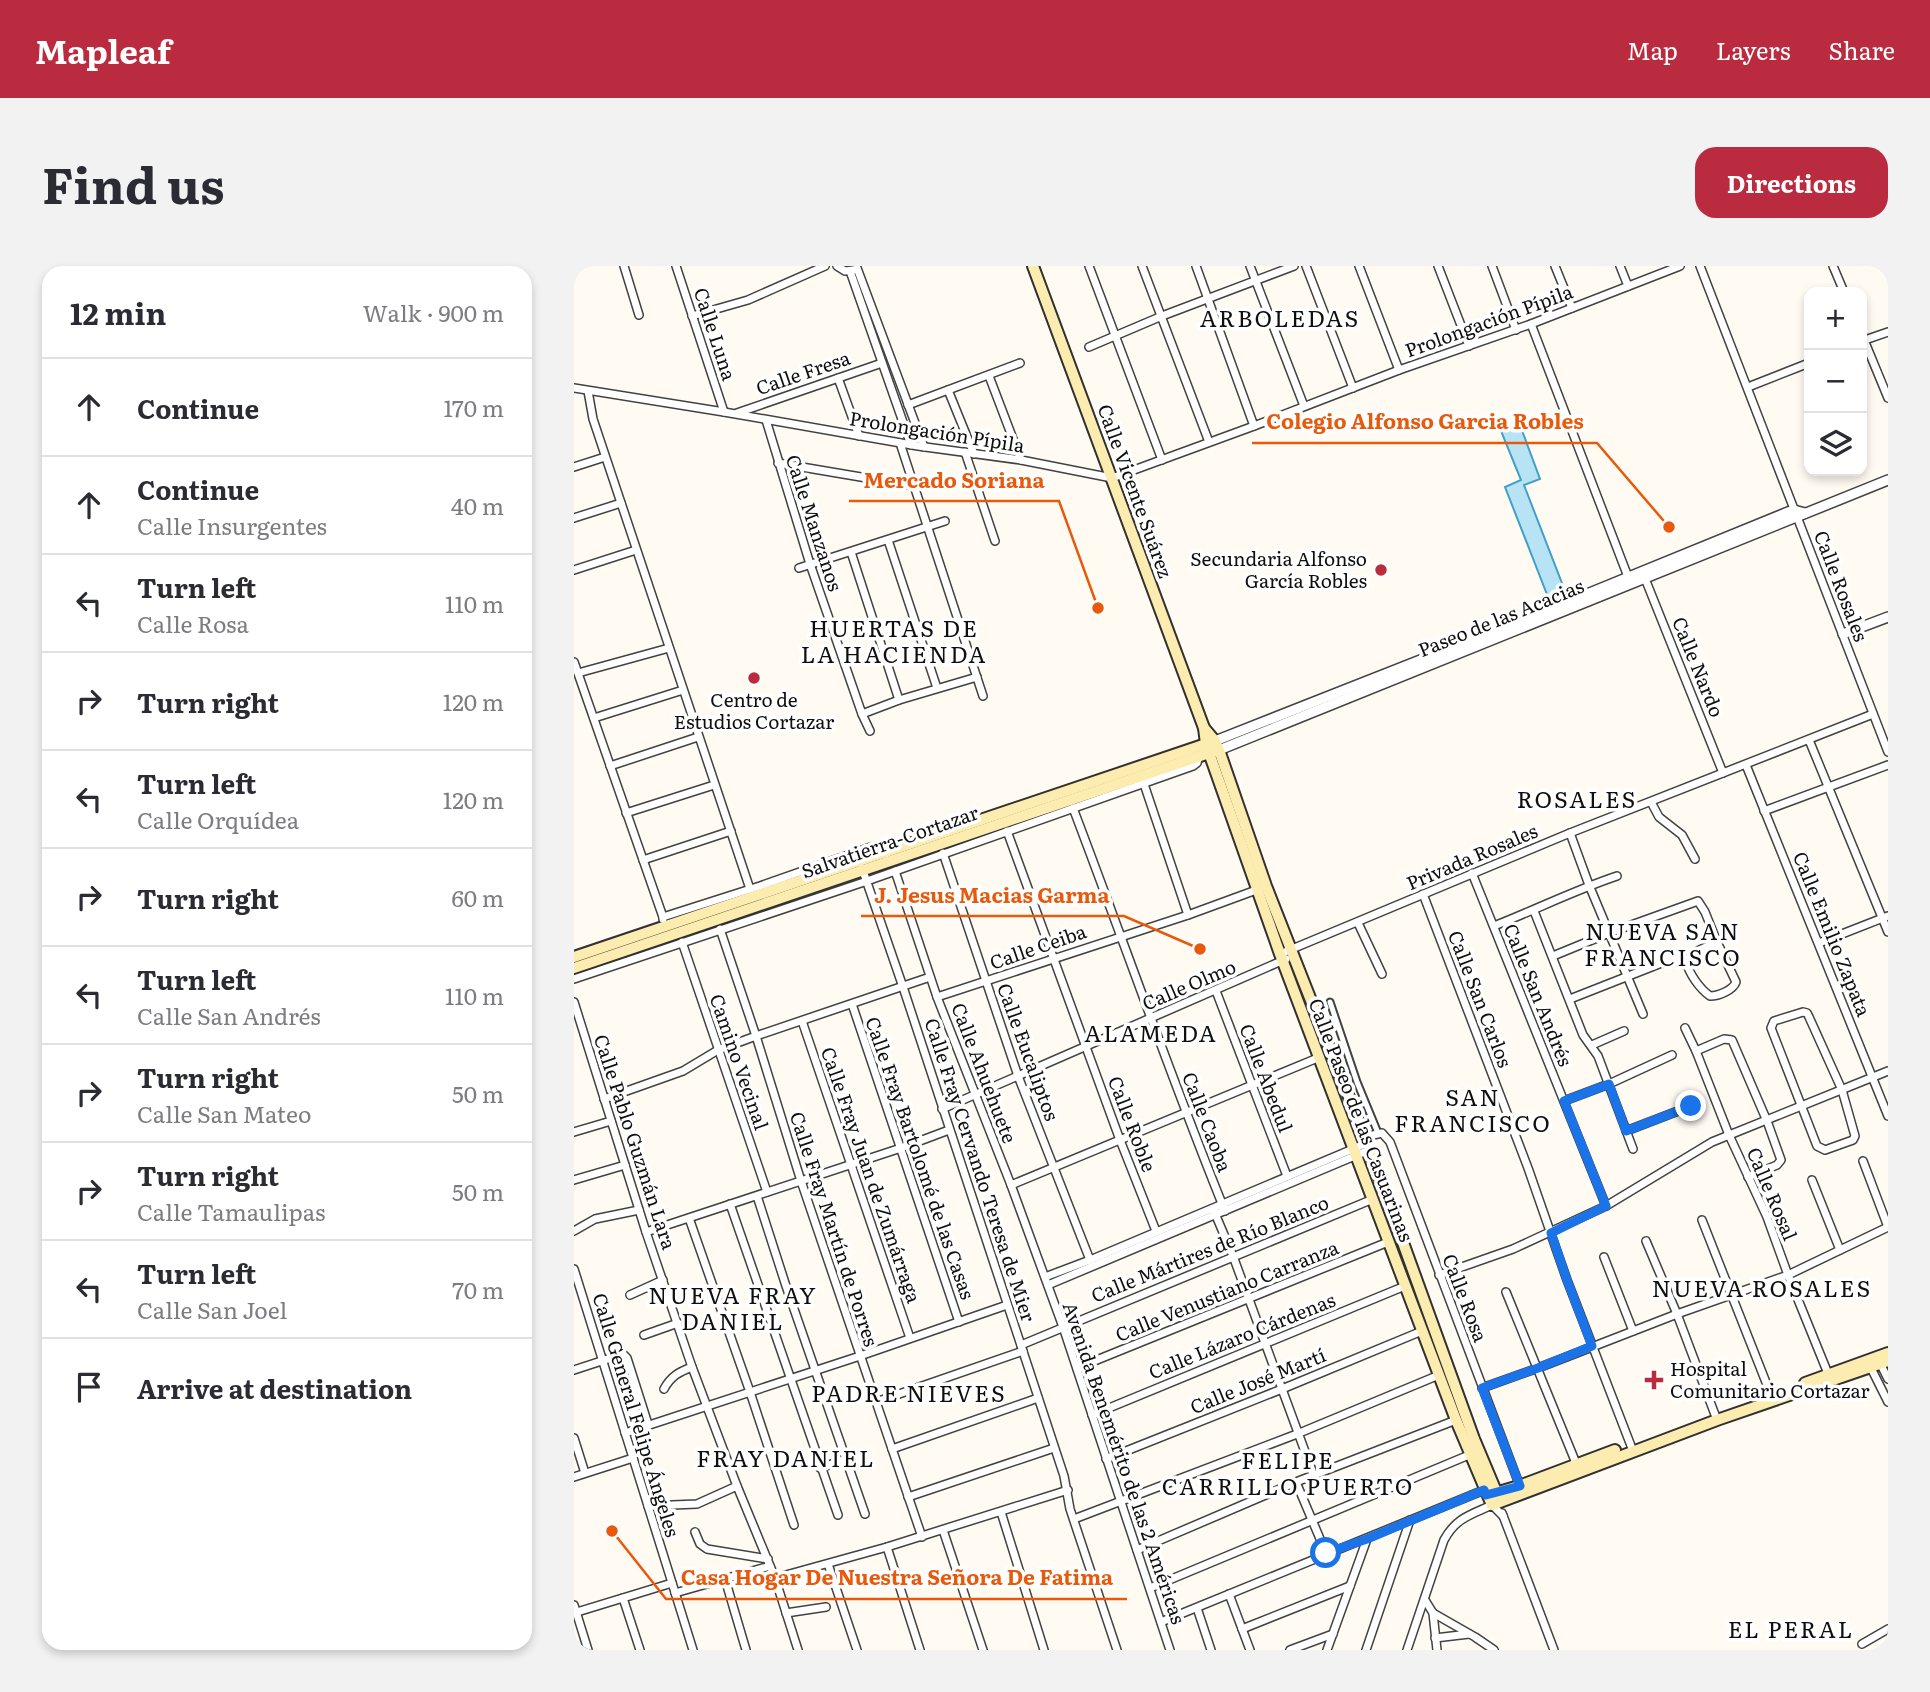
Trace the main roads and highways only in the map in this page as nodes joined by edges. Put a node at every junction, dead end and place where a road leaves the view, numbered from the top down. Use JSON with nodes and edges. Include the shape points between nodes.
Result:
{"nodes":[{"id":1,"x":1033,"y":266,"type":"edge"},
{"id":2,"x":1209,"y":749,"type":"junction"},
{"id":3,"x":863,"y":871,"type":"junction"},
{"id":4,"x":1286,"y":955,"type":"junction"},
{"id":5,"x":574,"y":957,"type":"edge"},
{"id":6,"x":574,"y":968,"type":"edge"},
{"id":7,"x":1879,"y":1361,"type":"edge"},
{"id":8,"x":1829,"y":1378,"type":"junction"},
{"id":9,"x":1716,"y":1417,"type":"junction"},
{"id":10,"x":1492,"y":1495,"type":"junction"}],
"edges":[{"from":1,"to":2,"type":"main road","name":"Calle Vicente Suárez"},
{"from":2,"to":3,"type":"main road","name":"Salvatierra-Cortazar"},
{"from":2,"to":4,"type":"main road","name":"Calle Paseo de las Casuarinas"},
{"from":3,"to":5,"type":"main road","name":"Salvatierra-Cortazar","via":[[761,890]]},
{"from":3,"to":6,"type":"main road","name":"Salvatierra-Cortazar"},
{"from":4,"to":10,"type":"main road","name":"Calle Paseo de las Casuarinas","via":[[1469,1455]]},
{"from":4,"to":10,"type":"main road","name":"Calle Paseo de las Casuarinas","via":[[1371,1138]]},
{"from":7,"to":8,"type":"main road"},
{"from":8,"to":9,"type":"main road"},
{"from":8,"to":9,"type":"main road"},
{"from":9,"to":10,"type":"main road","via":[[1521,1490]]}]}
